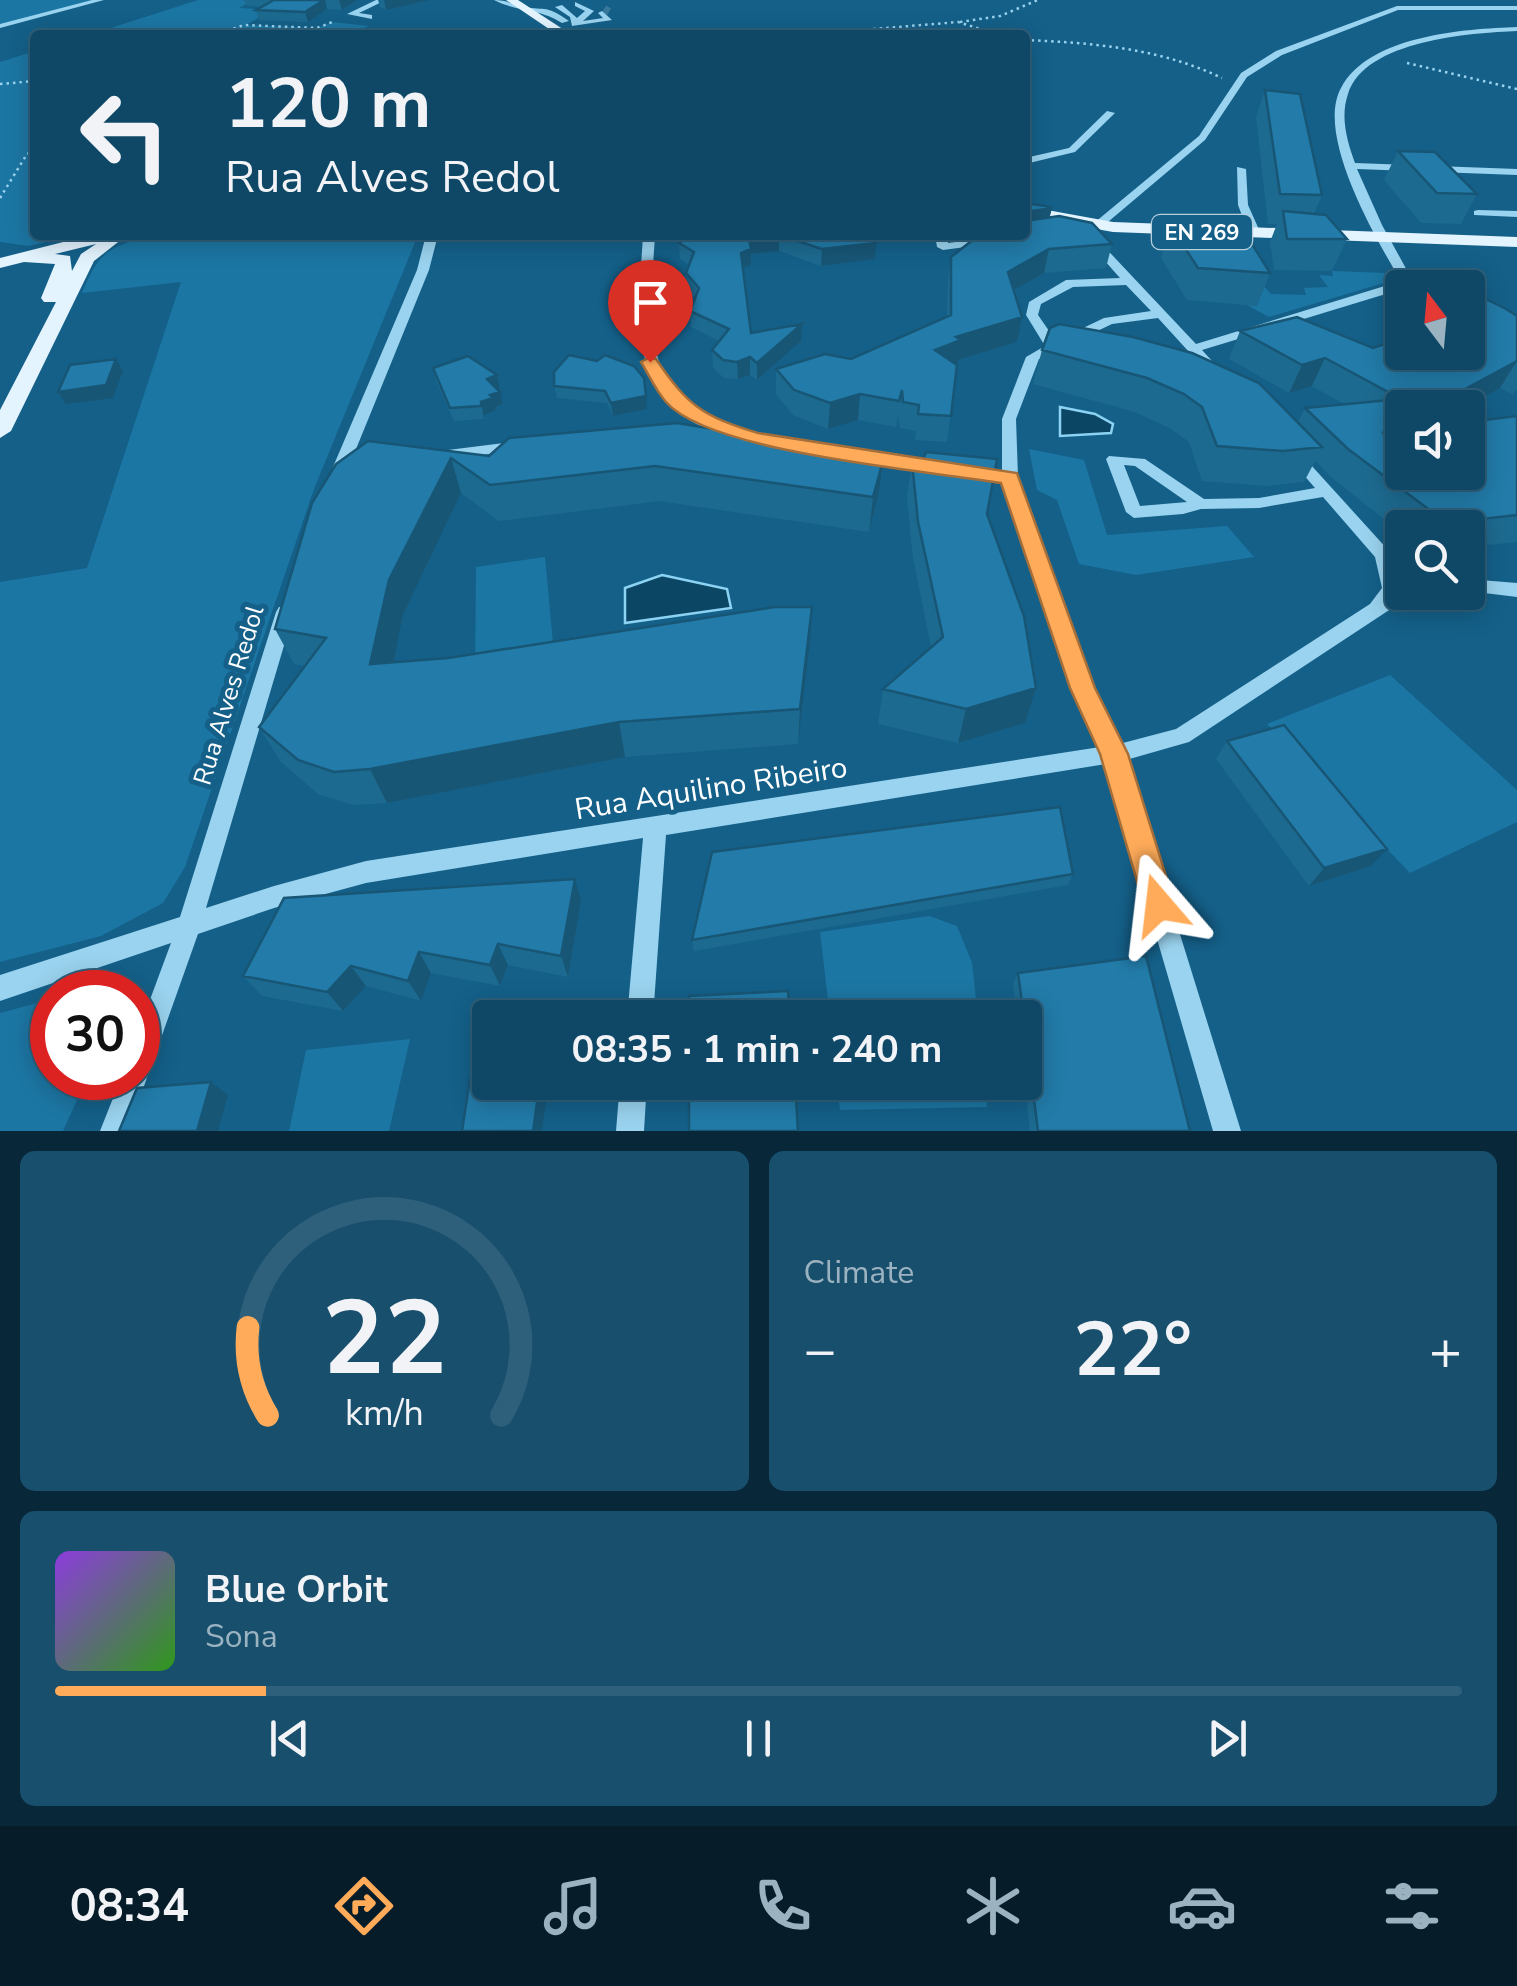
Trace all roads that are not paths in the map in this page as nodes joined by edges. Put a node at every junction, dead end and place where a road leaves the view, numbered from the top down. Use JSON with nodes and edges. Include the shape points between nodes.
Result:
{"nodes":[{"id":1,"x":100,"y":0,"type":"edge"},
{"id":2,"x":382,"y":0,"type":"edge"},
{"id":3,"x":498,"y":0,"type":"edge"},
{"id":4,"x":511,"y":0,"type":"edge"},
{"id":5,"x":562,"y":6,"type":"junction"},
{"id":6,"x":1517,"y":8,"type":"edge"},
{"id":7,"x":529,"y":10,"type":"junction"},
{"id":8,"x":369,"y":17,"type":"dead end"},
{"id":9,"x":572,"y":25,"type":"edge"},
{"id":10,"x":0,"y":26,"type":"edge"},
{"id":11,"x":1517,"y":29,"type":"edge"},
{"id":12,"x":1110,"y":113,"type":"dead end"},
{"id":13,"x":1030,"y":159,"type":"edge"},
{"id":14,"x":1353,"y":166,"type":"junction"},
{"id":15,"x":1240,"y":169,"type":"dead end"},
{"id":16,"x":1517,"y":172,"type":"edge"},
{"id":17,"x":1030,"y":212,"type":"edge"},
{"id":18,"x":1478,"y":212,"type":"edge"},
{"id":19,"x":1517,"y":214,"type":"edge"},
{"id":20,"x":1073,"y":220,"type":"junction"},
{"id":21,"x":1106,"y":226,"type":"junction"},
{"id":22,"x":1059,"y":232,"type":"edge"},
{"id":23,"x":1255,"y":234,"type":"junction"},
{"id":24,"x":1380,"y":238,"type":"junction"},
{"id":25,"x":91,"y":240,"type":"edge"},
{"id":26,"x":113,"y":240,"type":"edge"},
{"id":27,"x":431,"y":240,"type":"edge"},
{"id":28,"x":648,"y":240,"type":"edge"},
{"id":29,"x":942,"y":240,"type":"edge"},
{"id":30,"x":1001,"y":240,"type":"edge"},
{"id":31,"x":1517,"y":242,"type":"edge"},
{"id":32,"x":1100,"y":248,"type":"junction"},
{"id":33,"x":25,"y":256,"type":"junction"},
{"id":34,"x":0,"y":263,"type":"edge"},
{"id":35,"x":1402,"y":270,"type":"edge"},
{"id":36,"x":1126,"y":280,"type":"junction"},
{"id":37,"x":1385,"y":292,"type":"edge"},
{"id":38,"x":1160,"y":314,"type":"junction"},
{"id":39,"x":1278,"y":322,"type":"junction"},
{"id":40,"x":1293,"y":331,"type":"edge"},
{"id":41,"x":1052,"y":346,"type":"junction"},
{"id":42,"x":1194,"y":349,"type":"junction"},
{"id":43,"x":1208,"y":384,"type":"edge"},
{"id":44,"x":0,"y":395,"type":"edge"},
{"id":45,"x":693,"y":414,"type":"junction"},
{"id":46,"x":670,"y":426,"type":"edge"},
{"id":47,"x":0,"y":431,"type":"edge"},
{"id":48,"x":774,"y":441,"type":"edge"},
{"id":49,"x":532,"y":444,"type":"edge"},
{"id":50,"x":1290,"y":451,"type":"edge"},
{"id":51,"x":850,"y":454,"type":"edge"},
{"id":52,"x":417,"y":458,"type":"edge"},
{"id":53,"x":949,"y":468,"type":"edge"},
{"id":54,"x":1328,"y":491,"type":"junction"},
{"id":55,"x":327,"y":498,"type":"edge"},
{"id":56,"x":1201,"y":504,"type":"junction"},
{"id":57,"x":1383,"y":555,"type":"joint"},
{"id":58,"x":1485,"y":586,"type":"edge"},
{"id":59,"x":1517,"y":590,"type":"edge"},
{"id":60,"x":288,"y":602,"type":"edge"},
{"id":61,"x":1385,"y":604,"type":"edge"},
{"id":62,"x":1374,"y":612,"type":"junction"},
{"id":63,"x":1114,"y":754,"type":"junction"},
{"id":64,"x":655,"y":828,"type":"junction"},
{"id":65,"x":189,"y":926,"type":"junction"},
{"id":66,"x":0,"y":988,"type":"edge"},
{"id":67,"x":641,"y":1000,"type":"edge"},
{"id":68,"x":160,"y":1006,"type":"edge"},
{"id":69,"x":126,"y":1100,"type":"edge"},
{"id":70,"x":633,"y":1100,"type":"edge"},
{"id":71,"x":114,"y":1131,"type":"edge"},
{"id":72,"x":630,"y":1131,"type":"edge"},
{"id":73,"x":1227,"y":1131,"type":"edge"}],
"edges":[{"from":1,"to":10,"type":"street"},
{"from":2,"to":8,"type":"street","via":[[352,14]]},
{"from":3,"to":7,"type":"street"},
{"from":4,"to":7,"type":"main road"},
{"from":5,"to":7,"type":"street"},
{"from":5,"to":9,"type":"street"},
{"from":5,"to":9,"type":"street","via":[[573,16]]},
{"from":5,"to":9,"type":"street","via":[[590,11]]},
{"from":5,"to":9,"type":"street","via":[[604,13]]},
{"from":6,"to":21,"type":"street","via":[[1397,8],[1258,64],[1202,138]]},
{"from":7,"to":9,"type":"main road"},
{"from":11,"to":14,"type":"street","via":[[1421,40],[1363,68],[1339,114]]},
{"from":12,"to":13,"type":"street","via":[[1072,150]]},
{"from":14,"to":16,"type":"street"},
{"from":14,"to":24,"type":"street"},
{"from":15,"to":23,"type":"street","via":[[1243,206]]},
{"from":17,"to":20,"type":"main road","number":"EN 269"},
{"from":18,"to":19,"type":"street"},
{"from":20,"to":21,"type":"main road","number":"EN 269"},
{"from":20,"to":22,"type":"street"},
{"from":20,"to":32,"type":"street"},
{"from":21,"to":23,"type":"main road","number":"EN 269"},
{"from":21,"to":32,"type":"street"},
{"from":23,"to":24,"type":"main road","number":"EN 269"},
{"from":24,"to":31,"type":"main road","number":"EN 269"},
{"from":24,"to":35,"type":"street"},
{"from":25,"to":33,"type":"main road"},
{"from":26,"to":47,"type":"main road","via":[[88,258]]},
{"from":27,"to":55,"type":"street","via":[[350,467]]},
{"from":28,"to":45,"type":"street","via":[[650,362],[674,400]]},
{"from":29,"to":30,"type":"street","via":[[943,247]]},
{"from":32,"to":36,"type":"street"},
{"from":33,"to":34,"type":"main road"},
{"from":33,"to":44,"type":"main road","via":[[64,260],[63,272]]},
{"from":36,"to":38,"type":"street"},
{"from":36,"to":41,"type":"street","via":[[1070,282],[1035,302],[1032,315]]},
{"from":37,"to":39,"type":"street"},
{"from":38,"to":41,"type":"street","via":[[1110,321],[1091,337]]},
{"from":38,"to":42,"type":"street"},
{"from":39,"to":40,"type":"street"},
{"from":39,"to":42,"type":"street"},
{"from":41,"to":63,"type":"street","via":[[1033,356],[1014,399],[1002,476],[1082,688]]},
{"from":42,"to":43,"type":"street","via":[[1226,384]]},
{"from":45,"to":46,"type":"street"},
{"from":45,"to":48,"type":"street"},
{"from":49,"to":52,"type":"street"},
{"from":50,"to":54,"type":"street"},
{"from":51,"to":53,"type":"street"},
{"from":54,"to":56,"type":"street"},
{"from":54,"to":57,"type":"street"},
{"from":56,"to":56,"type":"street","via":[[1139,462],[1114,459],[1134,512]]},
{"from":57,"to":62,"type":"street","via":[[1391,588]]},
{"from":58,"to":59,"type":"street"},
{"from":60,"to":65,"type":"street","name":"Rua Alves Redol"},
{"from":61,"to":62,"type":"street","name":"Rua Aquilino Ribeiro"},
{"from":62,"to":63,"type":"street","name":"Rua Aquilino Ribeiro","via":[[1182,736]]},
{"from":63,"to":64,"type":"street","name":"Rua Aquilino Ribeiro"},
{"from":63,"to":73,"type":"street"},
{"from":64,"to":65,"type":"street","name":"Rua Aquilino Ribeiro","via":[[366,872]]},
{"from":64,"to":67,"type":"street"},
{"from":65,"to":66,"type":"street","name":"Rua Aquilino Ribeiro"},
{"from":65,"to":68,"type":"street","name":"Rua Alves Redol"},
{"from":69,"to":71,"type":"street"},
{"from":70,"to":72,"type":"street"}]}
